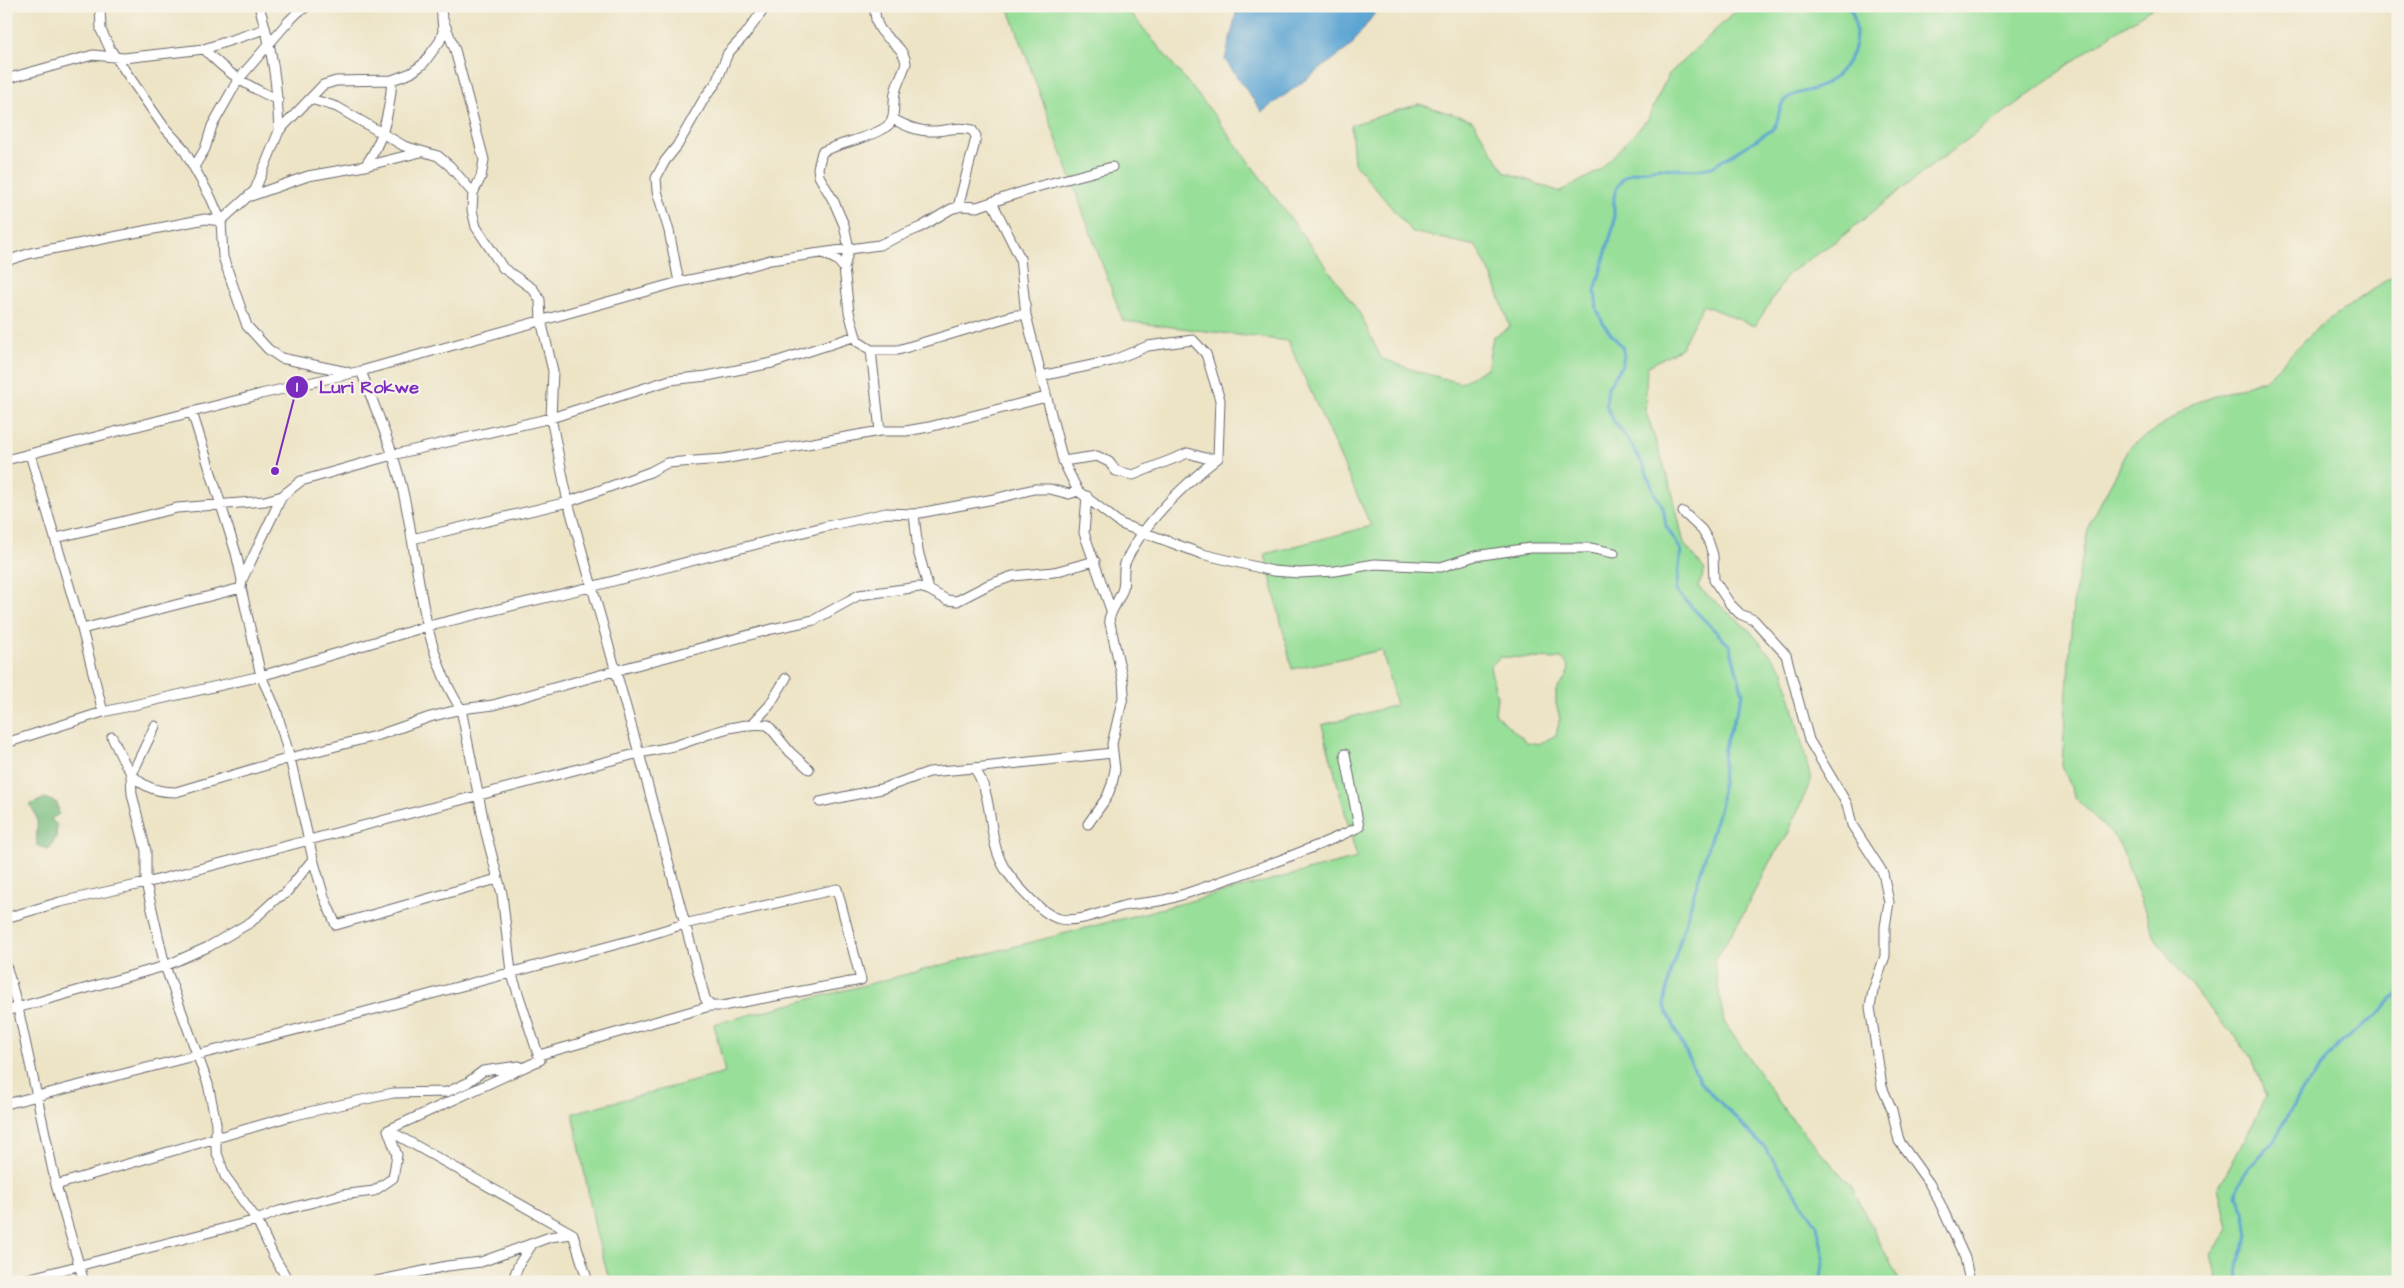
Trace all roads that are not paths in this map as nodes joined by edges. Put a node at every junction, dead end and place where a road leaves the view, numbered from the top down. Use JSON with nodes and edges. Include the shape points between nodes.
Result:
{"nodes":[{"id":1,"x":100,"y":6,"type":"edge"},
{"id":2,"x":260,"y":6,"type":"edge"},
{"id":3,"x":308,"y":6,"type":"edge"},
{"id":4,"x":441,"y":6,"type":"edge"},
{"id":5,"x":766,"y":6,"type":"edge"},
{"id":6,"x":875,"y":6,"type":"edge"},
{"id":7,"x":442,"y":17,"type":"junction"},
{"id":8,"x":265,"y":29,"type":"junction"},
{"id":9,"x":271,"y":44,"type":"junction"},
{"id":10,"x":204,"y":49,"type":"junction"},
{"id":11,"x":117,"y":57,"type":"junction"},
{"id":12,"x":6,"y":79,"type":"edge"},
{"id":13,"x":238,"y":80,"type":"junction"},
{"id":14,"x":392,"y":80,"type":"junction"},
{"id":15,"x":311,"y":99,"type":"junction"},
{"id":16,"x":278,"y":100,"type":"junction"},
{"id":17,"x":893,"y":119,"type":"junction"},
{"id":18,"x":279,"y":131,"type":"junction"},
{"id":19,"x":382,"y":135,"type":"junction"},
{"id":20,"x":423,"y":152,"type":"junction"},
{"id":21,"x":365,"y":166,"type":"junction"},
{"id":22,"x":194,"y":167,"type":"junction"},
{"id":23,"x":1112,"y":167,"type":"dead end"},
{"id":24,"x":472,"y":193,"type":"junction"},
{"id":25,"x":246,"y":198,"type":"junction"},
{"id":26,"x":992,"y":202,"type":"junction"},
{"id":27,"x":958,"y":207,"type":"junction"},
{"id":28,"x":221,"y":221,"type":"junction"},
{"id":29,"x":849,"y":249,"type":"junction"},
{"id":30,"x":823,"y":253,"type":"junction"},
{"id":31,"x":6,"y":260,"type":"edge"},
{"id":32,"x":844,"y":268,"type":"junction"},
{"id":33,"x":679,"y":282,"type":"junction"},
{"id":34,"x":1026,"y":315,"type":"junction"},
{"id":35,"x":541,"y":320,"type":"junction"},
{"id":36,"x":856,"y":336,"type":"junction"},
{"id":37,"x":871,"y":350,"type":"junction"},
{"id":38,"x":361,"y":371,"type":"junction"},
{"id":39,"x":349,"y":373,"type":"junction"},
{"id":40,"x":1041,"y":376,"type":"junction"},
{"id":41,"x":1046,"y":397,"type":"junction"},
{"id":42,"x":192,"y":412,"type":"junction"},
{"id":43,"x":551,"y":418,"type":"junction"},
{"id":44,"x":880,"y":431,"type":"junction"},
{"id":45,"x":30,"y":454,"type":"junction"},
{"id":46,"x":392,"y":455,"type":"junction"},
{"id":47,"x":1218,"y":458,"type":"junction"},
{"id":48,"x":6,"y":460,"type":"edge"},
{"id":49,"x":1063,"y":461,"type":"junction"},
{"id":50,"x":1078,"y":491,"type":"junction"},
{"id":51,"x":282,"y":496,"type":"junction"},
{"id":52,"x":1087,"y":496,"type":"junction"},
{"id":53,"x":568,"y":502,"type":"junction"},
{"id":54,"x":220,"y":505,"type":"junction"},
{"id":55,"x":1683,"y":512,"type":"dead end"},
{"id":56,"x":914,"y":514,"type":"junction"},
{"id":57,"x":1142,"y":534,"type":"junction"},
{"id":58,"x":56,"y":538,"type":"junction"},
{"id":59,"x":412,"y":539,"type":"junction"},
{"id":60,"x":1614,"y":553,"type":"dead end"},
{"id":61,"x":1095,"y":562,"type":"junction"},
{"id":62,"x":241,"y":584,"type":"junction"},
{"id":63,"x":590,"y":587,"type":"junction"},
{"id":64,"x":929,"y":590,"type":"junction"},
{"id":65,"x":1111,"y":610,"type":"junction"},
{"id":66,"x":428,"y":626,"type":"junction"},
{"id":67,"x":82,"y":629,"type":"junction"},
{"id":68,"x":614,"y":671,"type":"junction"},
{"id":69,"x":261,"y":676,"type":"junction"},
{"id":70,"x":786,"y":678,"type":"dead end"},
{"id":71,"x":461,"y":709,"type":"junction"},
{"id":72,"x":103,"y":712,"type":"junction"},
{"id":73,"x":752,"y":724,"type":"junction"},
{"id":74,"x":156,"y":726,"type":"dead end"},
{"id":75,"x":112,"y":737,"type":"dead end"},
{"id":76,"x":6,"y":743,"type":"edge"},
{"id":77,"x":639,"y":753,"type":"junction"},
{"id":78,"x":1112,"y":753,"type":"junction"},
{"id":79,"x":1345,"y":754,"type":"dead end"},
{"id":80,"x":290,"y":758,"type":"junction"},
{"id":81,"x":974,"y":768,"type":"junction"},
{"id":82,"x":809,"y":769,"type":"dead end"},
{"id":83,"x":131,"y":776,"type":"junction"},
{"id":84,"x":479,"y":797,"type":"junction"},
{"id":85,"x":820,"y":802,"type":"dead end"},
{"id":86,"x":1088,"y":824,"type":"dead end"},
{"id":87,"x":310,"y":840,"type":"junction"},
{"id":88,"x":313,"y":859,"type":"junction"},
{"id":89,"x":497,"y":879,"type":"junction"},
{"id":90,"x":146,"y":883,"type":"junction"},
{"id":91,"x":6,"y":918,"type":"edge"},
{"id":92,"x":684,"y":924,"type":"junction"},
{"id":93,"x":6,"y":965,"type":"edge"},
{"id":94,"x":165,"y":966,"type":"junction"},
{"id":95,"x":511,"y":972,"type":"junction"},
{"id":96,"x":710,"y":1006,"type":"junction"},
{"id":97,"x":18,"y":1008,"type":"junction"},
{"id":98,"x":6,"y":1011,"type":"edge"},
{"id":99,"x":198,"y":1055,"type":"junction"},
{"id":100,"x":540,"y":1057,"type":"junction"},
{"id":101,"x":37,"y":1097,"type":"junction"},
{"id":102,"x":6,"y":1104,"type":"edge"},
{"id":103,"x":388,"y":1130,"type":"junction"},
{"id":104,"x":216,"y":1137,"type":"junction"},
{"id":105,"x":56,"y":1185,"type":"junction"},
{"id":106,"x":257,"y":1220,"type":"junction"},
{"id":107,"x":573,"y":1234,"type":"junction"},
{"id":108,"x":531,"y":1246,"type":"junction"},
{"id":109,"x":79,"y":1266,"type":"junction"},
{"id":110,"x":15,"y":1282,"type":"edge"},
{"id":111,"x":84,"y":1282,"type":"edge"},
{"id":112,"x":289,"y":1282,"type":"edge"},
{"id":113,"x":372,"y":1282,"type":"edge"},
{"id":114,"x":512,"y":1282,"type":"edge"},
{"id":115,"x":588,"y":1282,"type":"edge"},
{"id":116,"x":1970,"y":1282,"type":"edge"}],
"edges":[{"from":1,"to":11,"type":"street","via":[[104,38]]},
{"from":2,"to":8,"type":"street"},
{"from":3,"to":9,"type":"street","via":[[298,12]]},
{"from":4,"to":7,"type":"street"},
{"from":5,"to":33,"type":"street","via":[[728,53],[716,83],[656,178]]},
{"from":6,"to":17,"type":"street","via":[[879,30],[902,52],[906,63],[895,91]]},
{"from":7,"to":14,"type":"street","via":[[443,31],[433,54],[411,73]]},
{"from":7,"to":24,"type":"street","via":[[455,50],[484,160],[481,177]]},
{"from":8,"to":9,"type":"street"},
{"from":8,"to":10,"type":"street"},
{"from":9,"to":13,"type":"street"},
{"from":9,"to":16,"type":"street"},
{"from":10,"to":11,"type":"street"},
{"from":10,"to":13,"type":"street"},
{"from":11,"to":12,"type":"street","via":[[93,55]]},
{"from":11,"to":22,"type":"street"},
{"from":13,"to":16,"type":"street"},
{"from":13,"to":22,"type":"street"},
{"from":14,"to":15,"type":"street","via":[[336,81],[323,85]]},
{"from":14,"to":19,"type":"street"},
{"from":15,"to":18,"type":"street"},
{"from":15,"to":19,"type":"street","via":[[337,107]]},
{"from":16,"to":18,"type":"street"},
{"from":17,"to":27,"type":"street","via":[[929,132],[956,127],[972,130],[975,142]]},
{"from":17,"to":29,"type":"street","via":[[881,131],[838,144],[822,152],[820,157],[819,176],[844,225]]},
{"from":18,"to":25,"type":"street","via":[[254,190]]},
{"from":19,"to":20,"type":"street"},
{"from":19,"to":21,"type":"street","via":[[375,153]]},
{"from":20,"to":21,"type":"street"},
{"from":20,"to":24,"type":"street","via":[[446,162]]},
{"from":21,"to":25,"type":"street","via":[[308,176]]},
{"from":22,"to":28,"type":"street"},
{"from":23,"to":26,"type":"street"},
{"from":24,"to":35,"type":"street","via":[[476,227],[503,268],[533,288],[540,300]]},
{"from":25,"to":28,"type":"street"},
{"from":26,"to":27,"type":"street","via":[[977,208]]},
{"from":26,"to":34,"type":"street","via":[[1020,258]]},
{"from":27,"to":29,"type":"street","via":[[880,245]]},
{"from":28,"to":31,"type":"street","via":[[206,220]]},
{"from":28,"to":39,"type":"street","via":[[223,257],[247,326],[281,358]]},
{"from":29,"to":30,"type":"street"},
{"from":29,"to":32,"type":"street"},
{"from":30,"to":32,"type":"street"},
{"from":30,"to":33,"type":"street","via":[[770,260]]},
{"from":32,"to":36,"type":"street","via":[[849,312]]},
{"from":33,"to":35,"type":"street"},
{"from":34,"to":37,"type":"street","via":[[1015,315],[898,350]]},
{"from":34,"to":40,"type":"street"},
{"from":35,"to":38,"type":"street"},
{"from":35,"to":43,"type":"street","via":[[553,371]]},
{"from":36,"to":37,"type":"street","via":[[860,345]]},
{"from":36,"to":43,"type":"street","via":[[772,363],[670,380]]},
{"from":37,"to":44,"type":"street"},
{"from":38,"to":39,"type":"street"},
{"from":38,"to":46,"type":"street"},
{"from":39,"to":42,"type":"street"},
{"from":40,"to":41,"type":"street"},
{"from":40,"to":47,"type":"street","via":[[1111,361],[1148,346],[1189,340],[1197,342],[1206,354],[1220,400]]},
{"from":41,"to":44,"type":"street","via":[[928,427]]},
{"from":41,"to":49,"type":"street"},
{"from":42,"to":45,"type":"street"},
{"from":42,"to":54,"type":"street"},
{"from":43,"to":46,"type":"street"},
{"from":43,"to":53,"type":"street"},
{"from":44,"to":53,"type":"street","via":[[723,459],[667,463]]},
{"from":45,"to":48,"type":"street"},
{"from":45,"to":58,"type":"street"},
{"from":46,"to":51,"type":"street","via":[[301,481]]},
{"from":46,"to":59,"type":"street","via":[[405,498]]},
{"from":47,"to":49,"type":"street","via":[[1188,453],[1133,474],[1116,471],[1109,462],[1097,456]]},
{"from":47,"to":57,"type":"street","via":[[1190,481]]},
{"from":49,"to":50,"type":"street"},
{"from":50,"to":52,"type":"street"},
{"from":50,"to":56,"type":"street","via":[[1069,494],[1034,489]]},
{"from":51,"to":54,"type":"street"},
{"from":51,"to":62,"type":"street"},
{"from":52,"to":57,"type":"street","via":[[1121,524]]},
{"from":52,"to":61,"type":"street","via":[[1084,533]]},
{"from":53,"to":59,"type":"street"},
{"from":53,"to":63,"type":"street"},
{"from":54,"to":58,"type":"street","via":[[177,508]]},
{"from":54,"to":62,"type":"street","via":[[236,553]]},
{"from":55,"to":116,"type":"street","via":[[1708,540],[1713,555],[1714,580],[1730,604],[1740,614],[1754,620],[1786,655],[1809,740],[1847,804],[1852,824],[1883,873],[1889,902],[1885,956],[1870,1007],[1882,1087],[1892,1110],[1899,1141],[1938,1199],[1965,1258]]},
{"from":56,"to":63,"type":"street","via":[[886,513],[823,527]]},
{"from":56,"to":64,"type":"street","via":[[918,551]]},
{"from":57,"to":60,"type":"street","via":[[1255,568],[1299,573],[1375,564],[1441,567],[1475,556],[1530,548],[1590,548]]},
{"from":57,"to":65,"type":"street","via":[[1125,563],[1122,589]]},
{"from":58,"to":67,"type":"street"},
{"from":59,"to":66,"type":"street"},
{"from":61,"to":64,"type":"street","via":[[1054,572],[1013,576],[957,600],[947,600]]},
{"from":61,"to":65,"type":"street"},
{"from":62,"to":67,"type":"street"},
{"from":62,"to":69,"type":"street"},
{"from":63,"to":66,"type":"street"},
{"from":63,"to":68,"type":"street"},
{"from":64,"to":68,"type":"street","via":[[919,587],[859,595],[814,620]]},
{"from":65,"to":78,"type":"street","via":[[1109,619],[1124,693],[1114,730]]},
{"from":66,"to":69,"type":"street"},
{"from":66,"to":71,"type":"street","via":[[436,658]]},
{"from":67,"to":72,"type":"street"},
{"from":68,"to":71,"type":"street","via":[[493,706]]},
{"from":68,"to":77,"type":"street"},
{"from":69,"to":72,"type":"street"},
{"from":69,"to":80,"type":"street","via":[[276,709]]},
{"from":70,"to":73,"type":"street","via":[[769,706]]},
{"from":71,"to":80,"type":"street"},
{"from":71,"to":84,"type":"street"},
{"from":72,"to":76,"type":"street"},
{"from":73,"to":77,"type":"street","via":[[717,730],[673,746]]},
{"from":73,"to":82,"type":"street","via":[[772,728],[790,752]]},
{"from":74,"to":83,"type":"street"},
{"from":75,"to":83,"type":"street"},
{"from":77,"to":84,"type":"street"},
{"from":77,"to":92,"type":"street"},
{"from":78,"to":81,"type":"street"},
{"from":78,"to":86,"type":"street","via":[[1116,770],[1112,784]]},
{"from":79,"to":81,"type":"street","via":[[1358,827],[1283,860],[1186,893],[1071,919],[1059,919],[1042,908],[1006,870],[996,850],[982,781]]},
{"from":80,"to":83,"type":"street","via":[[176,792],[148,787]]},
{"from":80,"to":87,"type":"street"},
{"from":81,"to":85,"type":"street","via":[[929,772],[880,789]]},
{"from":83,"to":90,"type":"street","via":[[132,794],[146,851]]},
{"from":84,"to":87,"type":"street"},
{"from":84,"to":89,"type":"street"},
{"from":87,"to":88,"type":"street"},
{"from":87,"to":90,"type":"street"},
{"from":88,"to":89,"type":"street","via":[[336,925]]},
{"from":88,"to":94,"type":"street","via":[[293,886],[251,922],[208,947]]},
{"from":89,"to":95,"type":"street","via":[[502,894]]},
{"from":90,"to":91,"type":"street"},
{"from":90,"to":94,"type":"street"},
{"from":92,"to":95,"type":"street"},
{"from":92,"to":96,"type":"street"},
{"from":92,"to":96,"type":"street","via":[[837,889],[861,980],[744,1003]]},
{"from":93,"to":97,"type":"street"},
{"from":94,"to":97,"type":"street"},
{"from":94,"to":99,"type":"street"},
{"from":95,"to":99,"type":"street"},
{"from":95,"to":100,"type":"street"},
{"from":96,"to":100,"type":"street"},
{"from":97,"to":98,"type":"street"},
{"from":97,"to":101,"type":"street"},
{"from":99,"to":101,"type":"street"},
{"from":99,"to":104,"type":"street","via":[[208,1084]]},
{"from":100,"to":103,"type":"street"},
{"from":100,"to":104,"type":"street","via":[[502,1070],[483,1071],[447,1092],[393,1093]]},
{"from":101,"to":102,"type":"street"},
{"from":101,"to":105,"type":"street"},
{"from":103,"to":106,"type":"street","via":[[397,1155],[394,1178],[374,1191],[341,1195],[278,1211]]},
{"from":103,"to":107,"type":"street"},
{"from":104,"to":105,"type":"street"},
{"from":104,"to":106,"type":"street","via":[[216,1150],[225,1176]]},
{"from":105,"to":109,"type":"street"},
{"from":106,"to":109,"type":"street"},
{"from":106,"to":112,"type":"street","via":[[272,1256]]},
{"from":107,"to":108,"type":"street","via":[[550,1237]]},
{"from":107,"to":115,"type":"street"},
{"from":108,"to":113,"type":"street","via":[[482,1262],[446,1266]]},
{"from":108,"to":114,"type":"street"},
{"from":109,"to":110,"type":"street"},
{"from":109,"to":111,"type":"street"}]}
